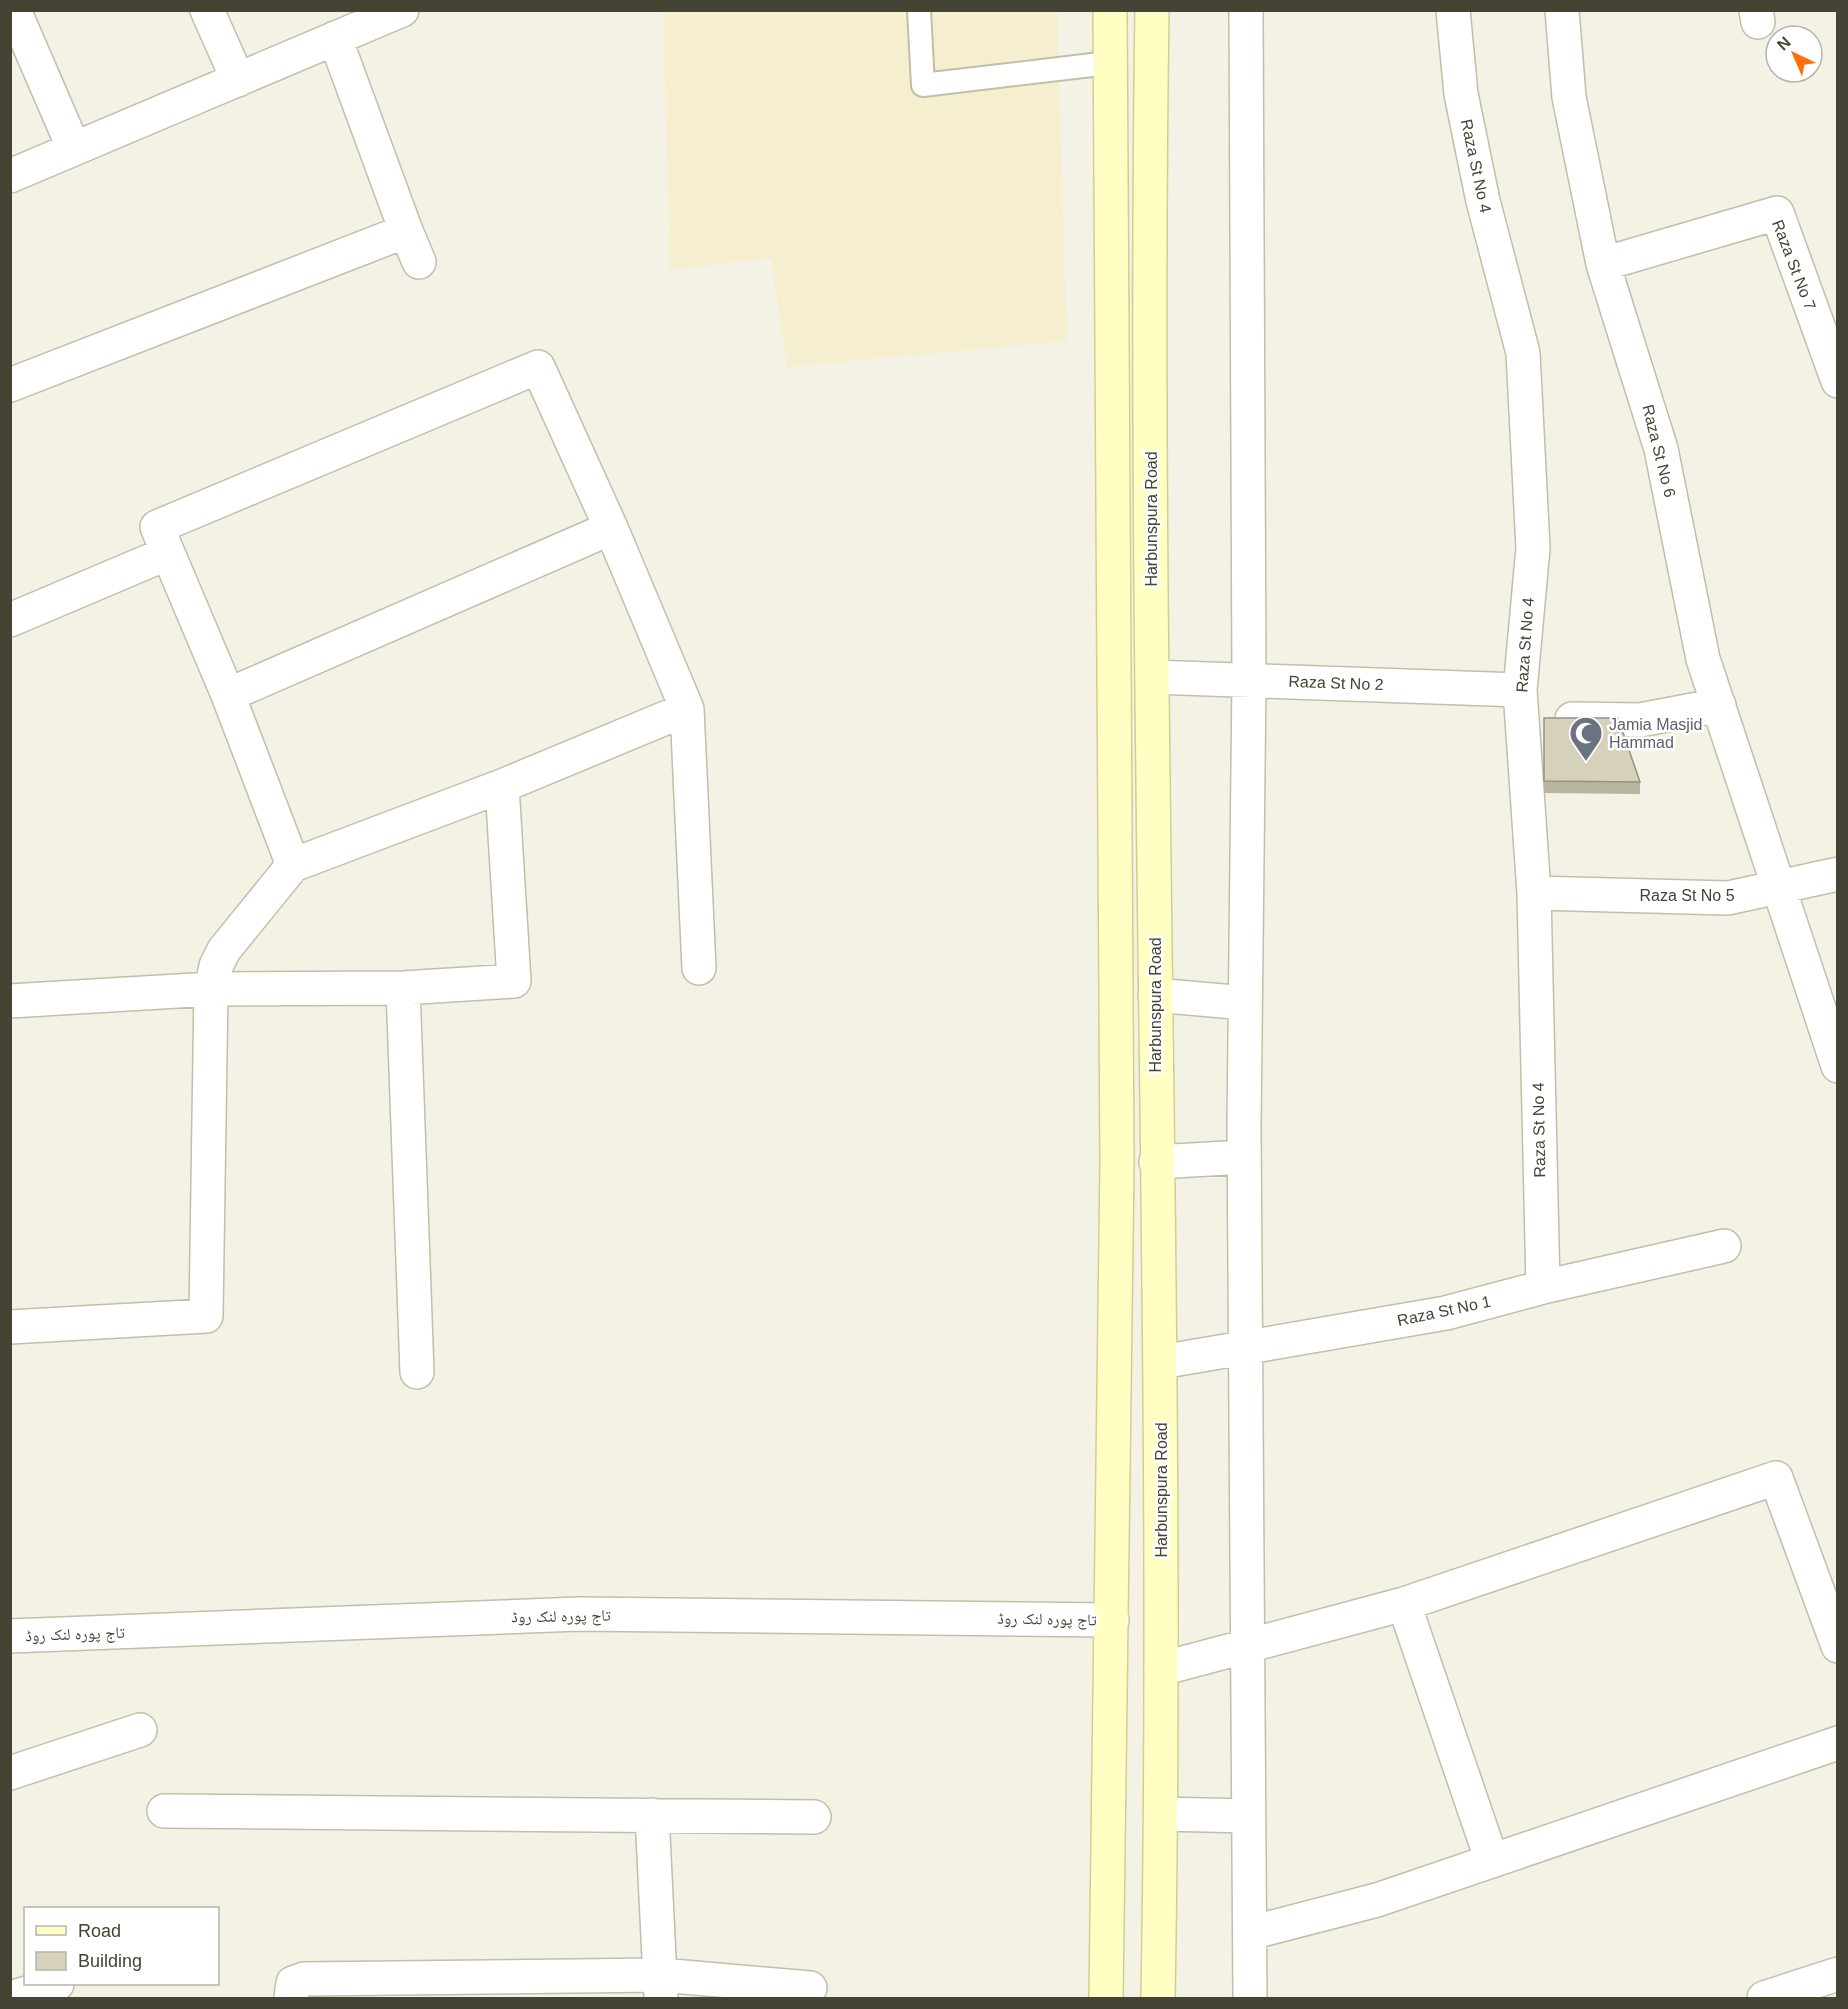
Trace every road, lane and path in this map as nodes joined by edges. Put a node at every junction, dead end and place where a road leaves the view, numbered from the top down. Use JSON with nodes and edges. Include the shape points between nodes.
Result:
{"nodes":[{"id":1,"x":14,"y":10,"type":"edge"},
{"id":2,"x":207,"y":10,"type":"edge"},
{"id":3,"x":919,"y":10,"type":"edge"},
{"id":4,"x":1110,"y":10,"type":"edge"},
{"id":5,"x":1152,"y":10,"type":"edge"},
{"id":6,"x":1246,"y":10,"type":"edge"},
{"id":7,"x":1453,"y":10,"type":"edge"},
{"id":8,"x":1562,"y":10,"type":"edge"},
{"id":9,"x":399,"y":11,"type":"edge"},
{"id":10,"x":335,"y":38,"type":"junction"},
{"id":11,"x":1109,"y":63,"type":"junction"},
{"id":12,"x":238,"y":80,"type":"junction"},
{"id":13,"x":74,"y":149,"type":"junction"},
{"id":14,"x":10,"y":176,"type":"edge"},
{"id":15,"x":1149,"y":210,"type":"junction"},
{"id":16,"x":1112,"y":212,"type":"junction"},
{"id":17,"x":406,"y":231,"type":"junction"},
{"id":18,"x":419,"y":262,"type":"dead end"},
{"id":19,"x":1603,"y":264,"type":"junction"},
{"id":20,"x":1838,"y":381,"type":"edge"},
{"id":21,"x":10,"y":385,"type":"edge"},
{"id":22,"x":611,"y":528,"type":"junction"},
{"id":23,"x":168,"y":553,"type":"junction"},
{"id":24,"x":10,"y":620,"type":"edge"},
{"id":25,"x":1152,"y":678,"type":"junction"},
{"id":26,"x":1249,"y":679,"type":"junction"},
{"id":27,"x":228,"y":695,"type":"junction"},
{"id":28,"x":1521,"y":704,"type":"junction"},
{"id":29,"x":1719,"y":705,"type":"junction"},
{"id":30,"x":687,"y":709,"type":"junction"},
{"id":31,"x":502,"y":786,"type":"junction"},
{"id":32,"x":294,"y":865,"type":"junction"},
{"id":33,"x":1838,"y":873,"type":"edge"},
{"id":34,"x":1780,"y":887,"type":"junction"},
{"id":35,"x":1534,"y":893,"type":"junction"},
{"id":36,"x":699,"y":968,"type":"dead end"},
{"id":37,"x":402,"y":988,"type":"junction"},
{"id":38,"x":211,"y":989,"type":"junction"},
{"id":39,"x":1155,"y":995,"type":"junction"},
{"id":40,"x":10,"y":1000,"type":"edge"},
{"id":41,"x":1245,"y":1003,"type":"junction"},
{"id":42,"x":1838,"y":1066,"type":"edge"},
{"id":43,"x":1244,"y":1157,"type":"junction"},
{"id":44,"x":1156,"y":1162,"type":"junction"},
{"id":45,"x":1724,"y":1246,"type":"dead end"},
{"id":46,"x":1543,"y":1287,"type":"junction"},
{"id":47,"x":10,"y":1328,"type":"edge"},
{"id":48,"x":1245,"y":1346,"type":"junction"},
{"id":49,"x":1161,"y":1362,"type":"junction"},
{"id":50,"x":1116,"y":1365,"type":"junction"},
{"id":51,"x":417,"y":1372,"type":"dead end"},
{"id":52,"x":1404,"y":1604,"type":"junction"},
{"id":53,"x":1112,"y":1620,"type":"junction"},
{"id":54,"x":10,"y":1636,"type":"edge"},
{"id":55,"x":1838,"y":1646,"type":"edge"},
{"id":56,"x":1248,"y":1647,"type":"junction"},
{"id":57,"x":1161,"y":1669,"type":"junction"},
{"id":58,"x":140,"y":1730,"type":"dead end"},
{"id":59,"x":1838,"y":1743,"type":"edge"},
{"id":60,"x":10,"y":1773,"type":"edge"},
{"id":61,"x":164,"y":1811,"type":"dead end"},
{"id":62,"x":1162,"y":1814,"type":"junction"},
{"id":63,"x":652,"y":1815,"type":"junction"},
{"id":64,"x":1248,"y":1816,"type":"junction"},
{"id":65,"x":814,"y":1817,"type":"dead end"},
{"id":66,"x":1492,"y":1861,"type":"junction"},
{"id":67,"x":1250,"y":1934,"type":"junction"},
{"id":68,"x":1838,"y":1974,"type":"edge"},
{"id":69,"x":51,"y":1985,"type":"edge"},
{"id":70,"x":661,"y":1987,"type":"edge"},
{"id":71,"x":810,"y":1988,"type":"dead end"},
{"id":72,"x":10,"y":1998,"type":"edge"},
{"id":73,"x":291,"y":1998,"type":"edge"},
{"id":74,"x":1106,"y":1998,"type":"edge"},
{"id":75,"x":1158,"y":1998,"type":"edge"},
{"id":76,"x":1250,"y":1998,"type":"edge"},
{"id":77,"x":1764,"y":1998,"type":"edge"}],
"edges":[{"from":1,"to":13,"type":"street"},
{"from":2,"to":12,"type":"street"},
{"from":3,"to":11,"type":"lane","via":[[923,85]]},
{"from":4,"to":11,"type":"main road"},
{"from":5,"to":15,"type":"main road","name":"Harbunspura Road"},
{"from":6,"to":26,"type":"street"},
{"from":7,"to":28,"type":"street","name":"Raza St No 4","via":[[1461,94],[1482,201],[1523,353],[1533,548]]},
{"from":8,"to":19,"type":"street","name":"Raza St No 6","via":[[1569,97]]},
{"from":9,"to":10,"type":"street"},
{"from":10,"to":12,"type":"street"},
{"from":10,"to":17,"type":"street"},
{"from":11,"to":16,"type":"main road"},
{"from":12,"to":13,"type":"street"},
{"from":13,"to":14,"type":"street"},
{"from":15,"to":16,"type":"main road"},
{"from":15,"to":25,"type":"main road","name":"Harbunspura Road"},
{"from":16,"to":50,"type":"main road"},
{"from":17,"to":18,"type":"street"},
{"from":17,"to":21,"type":"street"},
{"from":19,"to":20,"type":"street","name":"Raza St No 7","via":[[1777,213]]},
{"from":19,"to":29,"type":"street","name":"Raza St No 6","via":[[1661,449],[1703,659]]},
{"from":22,"to":23,"type":"street","via":[[538,368],[157,527]]},
{"from":22,"to":27,"type":"street"},
{"from":22,"to":30,"type":"street"},
{"from":23,"to":24,"type":"street"},
{"from":23,"to":27,"type":"street"},
{"from":25,"to":26,"type":"street","name":"Raza St No 2"},
{"from":25,"to":39,"type":"main road","name":"Harbunspura Road"},
{"from":26,"to":28,"type":"street","name":"Raza St No 2"},
{"from":26,"to":41,"type":"street"},
{"from":27,"to":32,"type":"street"},
{"from":28,"to":29,"type":"street","name":"Raza St No 2","via":[[1640,720]]},
{"from":28,"to":35,"type":"street","name":"Raza St No 4"},
{"from":29,"to":34,"type":"street","name":"Raza St No 6"},
{"from":30,"to":31,"type":"street"},
{"from":30,"to":36,"type":"street"},
{"from":31,"to":32,"type":"street"},
{"from":31,"to":37,"type":"street","via":[[514,981]]},
{"from":32,"to":38,"type":"street","via":[[224,950]]},
{"from":33,"to":34,"type":"street","name":"Raza St No 5"},
{"from":34,"to":35,"type":"street","name":"Raza St No 5","via":[[1728,898]]},
{"from":34,"to":42,"type":"street","name":"Raza St No 6"},
{"from":35,"to":46,"type":"street","name":"Raza St No 4"},
{"from":37,"to":38,"type":"street"},
{"from":37,"to":51,"type":"street"},
{"from":38,"to":40,"type":"street"},
{"from":38,"to":47,"type":"street","via":[[206,1316]]},
{"from":39,"to":41,"type":"street"},
{"from":39,"to":44,"type":"main road","name":"Harbunspura Road"},
{"from":41,"to":43,"type":"street"},
{"from":43,"to":44,"type":"street"},
{"from":43,"to":48,"type":"street"},
{"from":44,"to":49,"type":"main road","name":"Harbunspura Road"},
{"from":45,"to":46,"type":"street","name":"Raza St No 1"},
{"from":46,"to":48,"type":"street","name":"Raza St No 1","via":[[1446,1313]]},
{"from":48,"to":49,"type":"street","name":"Raza St No 1"},
{"from":48,"to":56,"type":"street"},
{"from":49,"to":50,"type":"main road"},
{"from":49,"to":57,"type":"main road","name":"Harbunspura Road"},
{"from":50,"to":53,"type":"main road"},
{"from":52,"to":55,"type":"street","via":[[1776,1478]]},
{"from":52,"to":56,"type":"street"},
{"from":52,"to":66,"type":"street"},
{"from":53,"to":54,"type":"street","name":"تاج پورہ لنک روڈ","via":[[579,1614]]},
{"from":53,"to":74,"type":"main road"},
{"from":56,"to":57,"type":"street"},
{"from":56,"to":64,"type":"street"},
{"from":57,"to":62,"type":"main road","name":"Harbunspura Road"},
{"from":58,"to":60,"type":"street"},
{"from":59,"to":66,"type":"street"},
{"from":61,"to":63,"type":"street"},
{"from":62,"to":64,"type":"street"},
{"from":62,"to":75,"type":"main road","name":"Harbunspura Road"},
{"from":63,"to":65,"type":"street"},
{"from":63,"to":70,"type":"street"},
{"from":64,"to":67,"type":"street"},
{"from":66,"to":67,"type":"street","via":[[1377,1900]]},
{"from":67,"to":76,"type":"street"},
{"from":68,"to":77,"type":"street"},
{"from":69,"to":72,"type":"street"},
{"from":70,"to":71,"type":"street"},
{"from":70,"to":73,"type":"street","via":[[304,1979],[293,1983]]}]}
